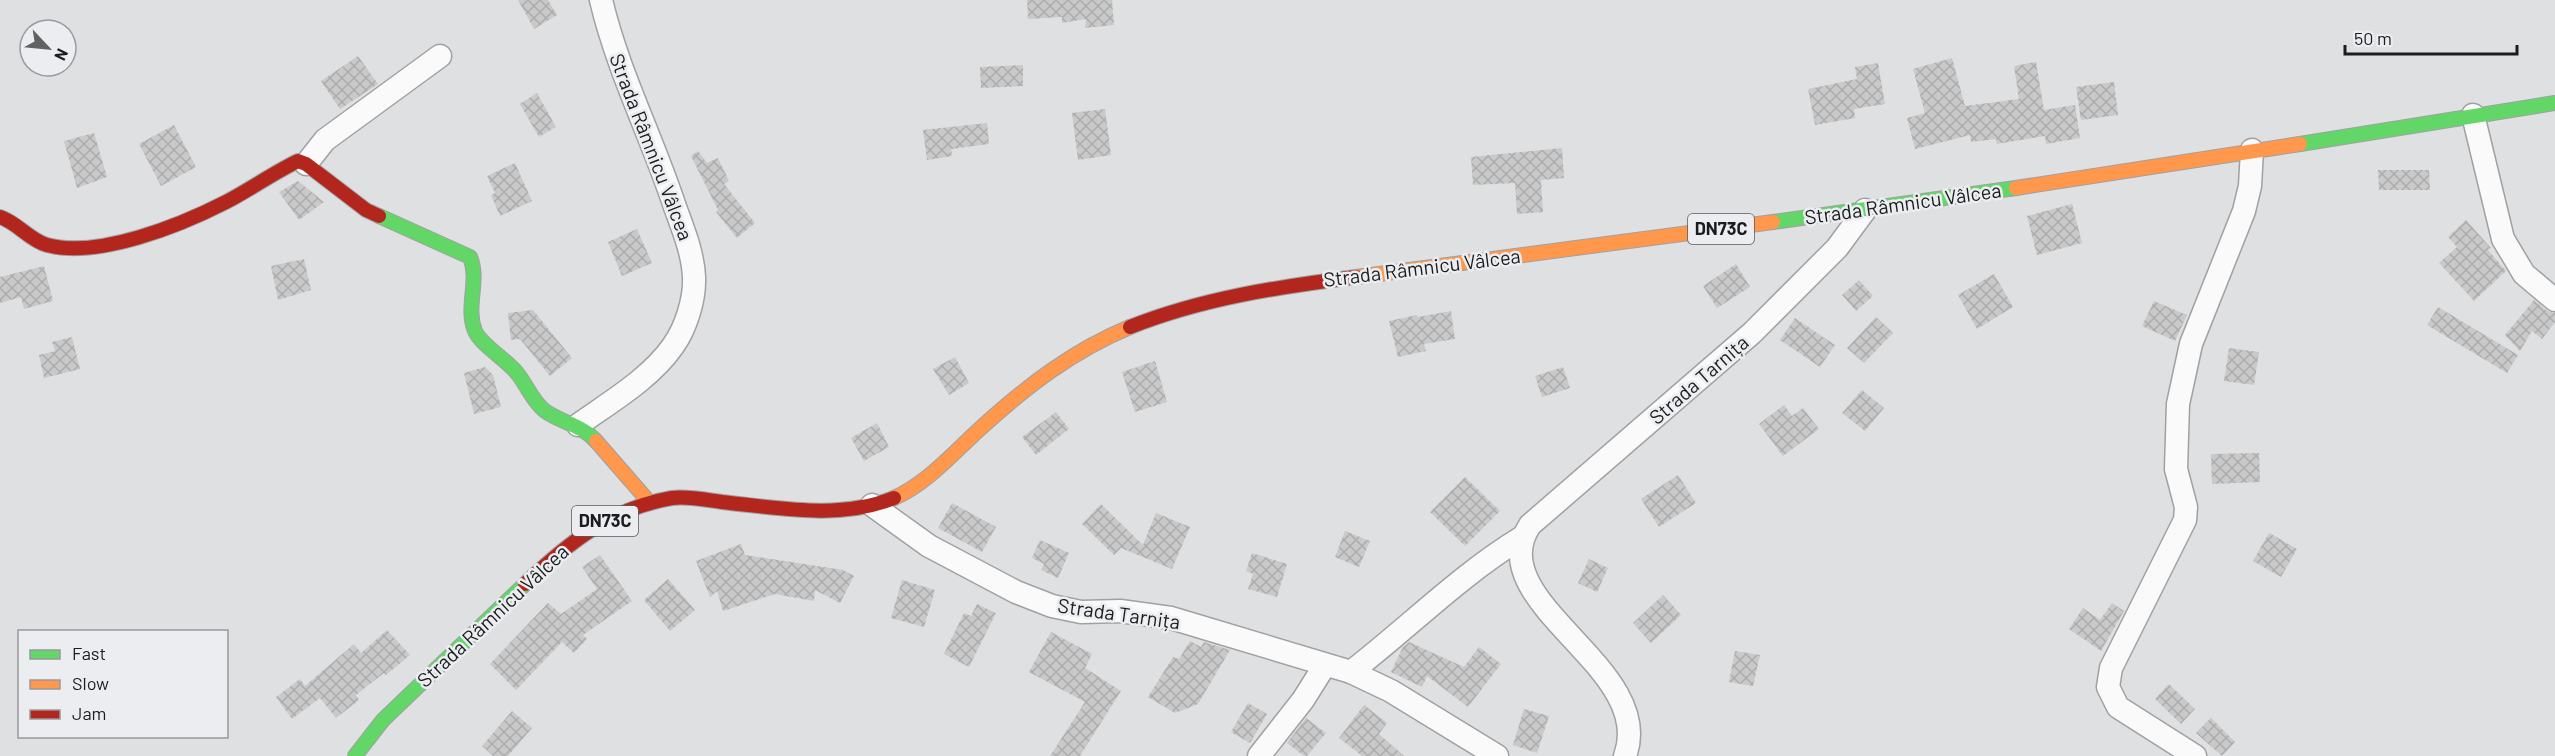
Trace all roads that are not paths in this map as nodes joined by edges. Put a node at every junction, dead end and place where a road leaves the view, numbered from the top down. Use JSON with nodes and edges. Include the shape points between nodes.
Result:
{"nodes":[{"id":1,"x":601,"y":0,"type":"edge"},
{"id":2,"x":440,"y":56,"type":"dead end"},
{"id":3,"x":2555,"y":103,"type":"edge"},
{"id":4,"x":2473,"y":115,"type":"junction"},
{"id":5,"x":2252,"y":150,"type":"junction"},
{"id":6,"x":306,"y":164,"type":"junction"},
{"id":7,"x":1865,"y":210,"type":"junction"},
{"id":8,"x":0,"y":217,"type":"edge"},
{"id":9,"x":2555,"y":300,"type":"edge"},
{"id":10,"x":578,"y":425,"type":"junction"},
{"id":11,"x":650,"y":503,"type":"junction"},
{"id":12,"x":872,"y":505,"type":"junction"},
{"id":13,"x":1521,"y":538,"type":"junction"},
{"id":14,"x":1325,"y":665,"type":"junction"},
{"id":15,"x":1351,"y":672,"type":"junction"},
{"id":16,"x":355,"y":756,"type":"edge"},
{"id":17,"x":1259,"y":756,"type":"edge"},
{"id":18,"x":1497,"y":756,"type":"edge"},
{"id":19,"x":1625,"y":756,"type":"edge"},
{"id":20,"x":2195,"y":756,"type":"edge"}],
"edges":[{"from":1,"to":10,"type":"street","name":"Strada Râmnicu Vâlcea","via":[[616,56],[674,204],[694,279],[688,314],[673,346],[650,370]]},
{"from":2,"to":6,"type":"street","via":[[325,140]]},
{"from":3,"to":4,"type":"main road","name":"Strada Râmnicu Vâlcea","number":"DN73C"},
{"from":4,"to":5,"type":"main road","name":"Strada Râmnicu Vâlcea","number":"DN73C"},
{"from":4,"to":9,"type":"street","via":[[2503,239],[2524,274]]},
{"from":5,"to":7,"type":"main road","name":"Strada Râmnicu Vâlcea","number":"DN73C"},
{"from":5,"to":20,"type":"street","via":[[2244,211],[2191,344],[2178,404],[2176,468],[2186,507],[2185,520],[2111,668],[2108,687],[2118,707]]},
{"from":6,"to":8,"type":"main road","via":[[298,161],[218,206],[186,219],[89,248],[46,245]]},
{"from":6,"to":10,"type":"main road","via":[[366,210],[472,259],[475,332],[517,373],[545,411]]},
{"from":7,"to":12,"type":"main road","name":"Strada Râmnicu Vâlcea","number":"DN73C","via":[[1269,288],[1180,308],[1130,327],[1073,356],[1007,405],[919,483]]},
{"from":7,"to":13,"type":"street","name":"Strada Tarnița","via":[[1837,248],[1752,333],[1530,525]]},
{"from":10,"to":11,"type":"main road"},
{"from":11,"to":12,"type":"main road","name":"Strada Râmnicu Vâlcea","number":"DN73C","via":[[674,498],[701,499],[832,511]]},
{"from":11,"to":16,"type":"main road","name":"Strada Râmnicu Vâlcea","number":"DN73C","via":[[604,521],[560,551],[383,720]]},
{"from":12,"to":14,"type":"street","name":"Strada Tarnița","via":[[929,546],[1016,592],[1052,606],[1080,612],[1120,611],[1171,618]]},
{"from":13,"to":15,"type":"street","name":"Strada Tarnița","via":[[1467,575]]},
{"from":13,"to":19,"type":"street","via":[[1521,571],[1540,600],[1609,679],[1626,716],[1629,745]]},
{"from":14,"to":15,"type":"street","name":"Strada Tarnița"},
{"from":14,"to":17,"type":"street"},
{"from":15,"to":18,"type":"street","name":"Strada Tarnița","via":[[1391,691]]}]}
